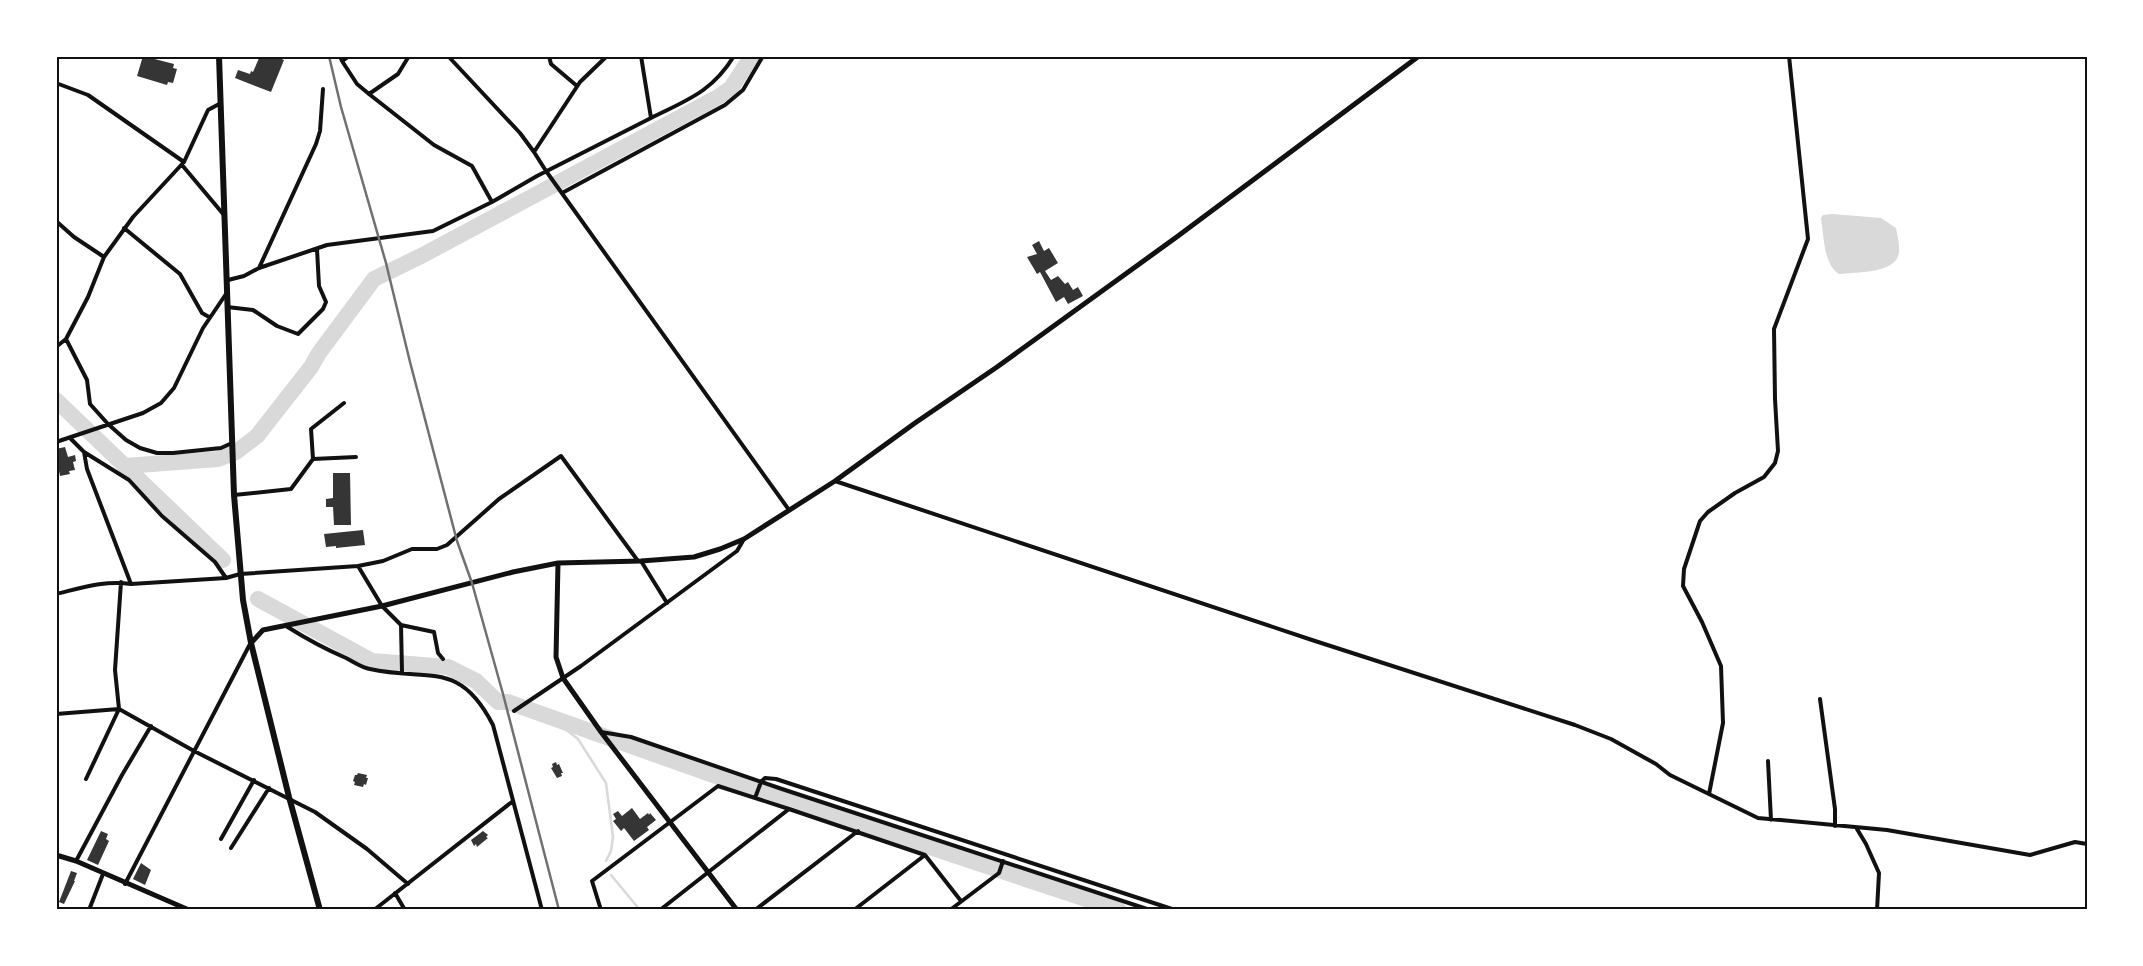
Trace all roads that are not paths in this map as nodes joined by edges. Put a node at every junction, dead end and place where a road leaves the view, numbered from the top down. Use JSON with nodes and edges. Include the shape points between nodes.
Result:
{"nodes":[{"id":1,"x":350,"y":56,"type":"edge"},
{"id":2,"x":409,"y":56,"type":"edge"},
{"id":3,"x":448,"y":56,"type":"edge"},
{"id":4,"x":549,"y":56,"type":"edge"},
{"id":5,"x":607,"y":56,"type":"edge"},
{"id":6,"x":641,"y":56,"type":"edge"},
{"id":7,"x":734,"y":56,"type":"edge"},
{"id":8,"x":763,"y":56,"type":"edge"},
{"id":9,"x":1419,"y":56,"type":"edge"},
{"id":10,"x":1789,"y":56,"type":"edge"},
{"id":11,"x":220,"y":57,"type":"edge"},
{"id":12,"x":341,"y":59,"type":"edge"},
{"id":13,"x":56,"y":83,"type":"edge"},
{"id":14,"x":577,"y":86,"type":"junction"},
{"id":15,"x":323,"y":89,"type":"dead end"},
{"id":16,"x":369,"y":94,"type":"junction"},
{"id":17,"x":221,"y":103,"type":"junction"},
{"id":18,"x":651,"y":118,"type":"junction"},
{"id":19,"x":534,"y":152,"type":"junction"},
{"id":20,"x":183,"y":164,"type":"junction"},
{"id":21,"x":546,"y":172,"type":"junction"},
{"id":22,"x":562,"y":193,"type":"junction"},
{"id":23,"x":492,"y":202,"type":"junction"},
{"id":24,"x":226,"y":217,"type":"junction"},
{"id":25,"x":56,"y":221,"type":"edge"},
{"id":26,"x":124,"y":228,"type":"junction"},
{"id":27,"x":316,"y":249,"type":"junction"},
{"id":28,"x":104,"y":257,"type":"junction"},
{"id":29,"x":259,"y":268,"type":"junction"},
{"id":30,"x":228,"y":280,"type":"junction"},
{"id":31,"x":226,"y":294,"type":"junction"},
{"id":32,"x":227,"y":307,"type":"junction"},
{"id":33,"x":209,"y":317,"type":"junction"},
{"id":34,"x":66,"y":340,"type":"junction"},
{"id":35,"x":56,"y":347,"type":"edge"},
{"id":36,"x":344,"y":402,"type":"dead end"},
{"id":37,"x":108,"y":424,"type":"junction"},
{"id":38,"x":70,"y":438,"type":"junction"},
{"id":39,"x":56,"y":442,"type":"edge"},
{"id":40,"x":233,"y":444,"type":"junction"},
{"id":41,"x":84,"y":452,"type":"junction"},
{"id":42,"x":356,"y":457,"type":"dead end"},
{"id":43,"x":313,"y":459,"type":"junction"},
{"id":44,"x":835,"y":481,"type":"junction"},
{"id":45,"x":234,"y":495,"type":"junction"},
{"id":46,"x":789,"y":510,"type":"junction"},
{"id":47,"x":744,"y":539,"type":"junction"},
{"id":48,"x":639,"y":561,"type":"junction"},
{"id":49,"x":558,"y":563,"type":"junction"},
{"id":50,"x":358,"y":566,"type":"junction"},
{"id":51,"x":240,"y":574,"type":"junction"},
{"id":52,"x":226,"y":578,"type":"junction"},
{"id":53,"x":121,"y":582,"type":"junction"},
{"id":54,"x":131,"y":584,"type":"junction"},
{"id":55,"x":56,"y":594,"type":"edge"},
{"id":56,"x":667,"y":603,"type":"junction"},
{"id":57,"x":382,"y":606,"type":"junction"},
{"id":58,"x":401,"y":624,"type":"junction"},
{"id":59,"x":286,"y":626,"type":"junction"},
{"id":60,"x":251,"y":643,"type":"junction"},
{"id":61,"x":443,"y":659,"type":"dead end"},
{"id":62,"x":402,"y":672,"type":"junction"},
{"id":63,"x":563,"y":678,"type":"junction"},
{"id":64,"x":1820,"y":699,"type":"dead end"},
{"id":65,"x":119,"y":708,"type":"junction"},
{"id":66,"x":514,"y":712,"type":"dead end"},
{"id":67,"x":56,"y":714,"type":"edge"},
{"id":68,"x":151,"y":726,"type":"junction"},
{"id":69,"x":601,"y":732,"type":"junction"},
{"id":70,"x":194,"y":751,"type":"junction"},
{"id":71,"x":1768,"y":761,"type":"dead end"},
{"id":72,"x":86,"y":779,"type":"dead end"},
{"id":73,"x":254,"y":780,"type":"junction"},
{"id":74,"x":761,"y":782,"type":"junction"},
{"id":75,"x":269,"y":788,"type":"junction"},
{"id":76,"x":1709,"y":794,"type":"junction"},
{"id":77,"x":289,"y":798,"type":"junction"},
{"id":78,"x":755,"y":798,"type":"junction"},
{"id":79,"x":513,"y":801,"type":"junction"},
{"id":80,"x":790,"y":809,"type":"junction"},
{"id":81,"x":1771,"y":820,"type":"junction"},
{"id":82,"x":670,"y":822,"type":"junction"},
{"id":83,"x":1835,"y":826,"type":"junction"},
{"id":84,"x":1857,"y":829,"type":"junction"},
{"id":85,"x":858,"y":831,"type":"junction"},
{"id":86,"x":221,"y":839,"type":"dead end"},
{"id":87,"x":2087,"y":844,"type":"edge"},
{"id":88,"x":231,"y":848,"type":"dead end"},
{"id":89,"x":56,"y":855,"type":"edge"},
{"id":90,"x":925,"y":855,"type":"junction"},
{"id":91,"x":76,"y":861,"type":"junction"},
{"id":92,"x":1003,"y":862,"type":"junction"},
{"id":93,"x":709,"y":873,"type":"junction"},
{"id":94,"x":103,"y":874,"type":"junction"},
{"id":95,"x":125,"y":884,"type":"junction"},
{"id":96,"x":408,"y":884,"type":"junction"},
{"id":97,"x":395,"y":893,"type":"junction"},
{"id":98,"x":961,"y":901,"type":"junction"},
{"id":99,"x":89,"y":910,"type":"edge"},
{"id":100,"x":189,"y":910,"type":"edge"},
{"id":101,"x":320,"y":910,"type":"edge"},
{"id":102,"x":374,"y":910,"type":"edge"},
{"id":103,"x":406,"y":910,"type":"edge"},
{"id":104,"x":542,"y":910,"type":"edge"},
{"id":105,"x":601,"y":910,"type":"edge"},
{"id":106,"x":660,"y":910,"type":"edge"},
{"id":107,"x":737,"y":910,"type":"edge"},
{"id":108,"x":755,"y":910,"type":"edge"},
{"id":109,"x":854,"y":910,"type":"edge"},
{"id":110,"x":950,"y":910,"type":"edge"},
{"id":111,"x":1150,"y":910,"type":"edge"},
{"id":112,"x":1175,"y":910,"type":"edge"},
{"id":113,"x":1877,"y":910,"type":"edge"}],
"edges":[{"from":1,"to":12,"type":"street"},
{"from":2,"to":16,"type":"street","via":[[398,74]]},
{"from":3,"to":19,"type":"street"},
{"from":4,"to":14,"type":"street","via":[[551,64]]},
{"from":5,"to":14,"type":"street"},
{"from":6,"to":18,"type":"street"},
{"from":7,"to":18,"type":"street","via":[[711,85]]},
{"from":8,"to":22,"type":"street","via":[[742,90],[725,105]]},
{"from":9,"to":44,"type":"street","via":[[1178,236]]},
{"from":10,"to":76,"type":"street","via":[[1808,239],[1774,329],[1778,451],[1775,463],[1764,477],[1735,493],[1708,512],[1700,522],[1684,569],[1683,586],[1721,666],[1723,723]]},
{"from":11,"to":17,"type":"highway"},
{"from":12,"to":16,"type":"street","via":[[357,84]]},
{"from":13,"to":20,"type":"street","via":[[88,95]]},
{"from":14,"to":19,"type":"street"},
{"from":15,"to":29,"type":"street","via":[[316,144]]},
{"from":16,"to":23,"type":"street","via":[[434,145],[472,166]]},
{"from":17,"to":20,"type":"street","via":[[208,110]]},
{"from":17,"to":24,"type":"highway"},
{"from":18,"to":21,"type":"street"},
{"from":19,"to":21,"type":"street"},
{"from":20,"to":24,"type":"street"},
{"from":20,"to":26,"type":"street"},
{"from":21,"to":22,"type":"street"},
{"from":21,"to":23,"type":"street"},
{"from":22,"to":46,"type":"street"},
{"from":23,"to":27,"type":"street","via":[[433,230]]},
{"from":24,"to":30,"type":"highway"},
{"from":25,"to":28,"type":"street"},
{"from":26,"to":28,"type":"street"},
{"from":26,"to":33,"type":"street","via":[[180,274],[202,313]]},
{"from":27,"to":29,"type":"street"},
{"from":27,"to":32,"type":"street","via":[[319,286],[326,302],[298,334],[277,326],[252,310]]},
{"from":28,"to":34,"type":"street"},
{"from":29,"to":30,"type":"street"},
{"from":30,"to":31,"type":"highway"},
{"from":31,"to":32,"type":"highway"},
{"from":31,"to":33,"type":"street"},
{"from":32,"to":40,"type":"highway"},
{"from":33,"to":37,"type":"street","via":[[174,388],[161,403],[143,413]]},
{"from":34,"to":35,"type":"street"},
{"from":34,"to":37,"type":"street","via":[[87,380],[90,404]]},
{"from":36,"to":43,"type":"street","via":[[311,429]]},
{"from":37,"to":38,"type":"street"},
{"from":37,"to":40,"type":"street","via":[[126,440],[157,453],[221,448]]},
{"from":38,"to":39,"type":"street"},
{"from":38,"to":41,"type":"street"},
{"from":40,"to":45,"type":"highway"},
{"from":41,"to":52,"type":"street","via":[[129,480],[162,516],[215,562]]},
{"from":41,"to":54,"type":"street","via":[[87,469]]},
{"from":42,"to":43,"type":"street"},
{"from":43,"to":45,"type":"street","via":[[292,489]]},
{"from":44,"to":46,"type":"street"},
{"from":44,"to":76,"type":"street","via":[[1574,725],[1611,739],[1670,775]]},
{"from":45,"to":51,"type":"highway"},
{"from":46,"to":47,"type":"street"},
{"from":47,"to":48,"type":"street","via":[[694,557]]},
{"from":47,"to":56,"type":"street","via":[[737,551]]},
{"from":48,"to":49,"type":"street"},
{"from":48,"to":50,"type":"street","via":[[561,456],[499,500],[447,545],[437,549],[412,550]]},
{"from":48,"to":56,"type":"street"},
{"from":49,"to":57,"type":"street"},
{"from":49,"to":63,"type":"street","via":[[556,657]]},
{"from":50,"to":51,"type":"street"},
{"from":50,"to":57,"type":"street"},
{"from":51,"to":52,"type":"street"},
{"from":51,"to":60,"type":"highway"},
{"from":52,"to":54,"type":"street"},
{"from":53,"to":54,"type":"street"},
{"from":53,"to":55,"type":"street"},
{"from":53,"to":65,"type":"street","via":[[115,670]]},
{"from":56,"to":63,"type":"street"},
{"from":57,"to":58,"type":"street"},
{"from":57,"to":59,"type":"street"},
{"from":58,"to":61,"type":"street","via":[[434,632],[438,653]]},
{"from":58,"to":62,"type":"street"},
{"from":59,"to":60,"type":"street","via":[[263,630]]},
{"from":59,"to":62,"type":"street","via":[[369,669]]},
{"from":60,"to":70,"type":"street"},
{"from":60,"to":77,"type":"highway"},
{"from":62,"to":79,"type":"street","via":[[438,676],[462,684],[474,694],[493,725]]},
{"from":63,"to":66,"type":"street"},
{"from":63,"to":69,"type":"street"},
{"from":64,"to":83,"type":"street","via":[[1836,809]]},
{"from":65,"to":67,"type":"street"},
{"from":65,"to":68,"type":"street"},
{"from":65,"to":72,"type":"street"},
{"from":68,"to":70,"type":"street"},
{"from":68,"to":91,"type":"street"},
{"from":69,"to":74,"type":"street","via":[[631,737]]},
{"from":69,"to":82,"type":"street"},
{"from":70,"to":73,"type":"street"},
{"from":70,"to":95,"type":"street"},
{"from":71,"to":81,"type":"street"},
{"from":73,"to":75,"type":"street"},
{"from":73,"to":86,"type":"street"},
{"from":74,"to":78,"type":"street"},
{"from":74,"to":92,"type":"street"},
{"from":74,"to":112,"type":"street","via":[[765,778],[776,779]]},
{"from":75,"to":77,"type":"street"},
{"from":75,"to":88,"type":"street"},
{"from":76,"to":81,"type":"street","via":[[1758,818]]},
{"from":77,"to":96,"type":"street","via":[[315,812],[367,849]]},
{"from":77,"to":101,"type":"highway"},
{"from":78,"to":80,"type":"street"},
{"from":78,"to":82,"type":"street","via":[[718,786]]},
{"from":79,"to":96,"type":"street"},
{"from":79,"to":104,"type":"street"},
{"from":80,"to":85,"type":"street"},
{"from":80,"to":93,"type":"street"},
{"from":81,"to":83,"type":"street"},
{"from":82,"to":93,"type":"street"},
{"from":82,"to":105,"type":"street","via":[[592,880]]},
{"from":83,"to":84,"type":"street"},
{"from":84,"to":87,"type":"street","via":[[1887,830],[2030,855],[2075,842]]},
{"from":84,"to":113,"type":"street","via":[[1879,873]]},
{"from":85,"to":90,"type":"street"},
{"from":85,"to":108,"type":"street"},
{"from":89,"to":91,"type":"street"},
{"from":90,"to":98,"type":"street"},
{"from":90,"to":109,"type":"street"},
{"from":91,"to":94,"type":"street"},
{"from":92,"to":98,"type":"street","via":[[999,873]]},
{"from":92,"to":111,"type":"street"},
{"from":93,"to":106,"type":"street"},
{"from":93,"to":107,"type":"street"},
{"from":94,"to":95,"type":"street"},
{"from":94,"to":99,"type":"street"},
{"from":95,"to":100,"type":"street"},
{"from":96,"to":97,"type":"street"},
{"from":97,"to":102,"type":"street"},
{"from":97,"to":103,"type":"street"},
{"from":98,"to":110,"type":"street"}]}
